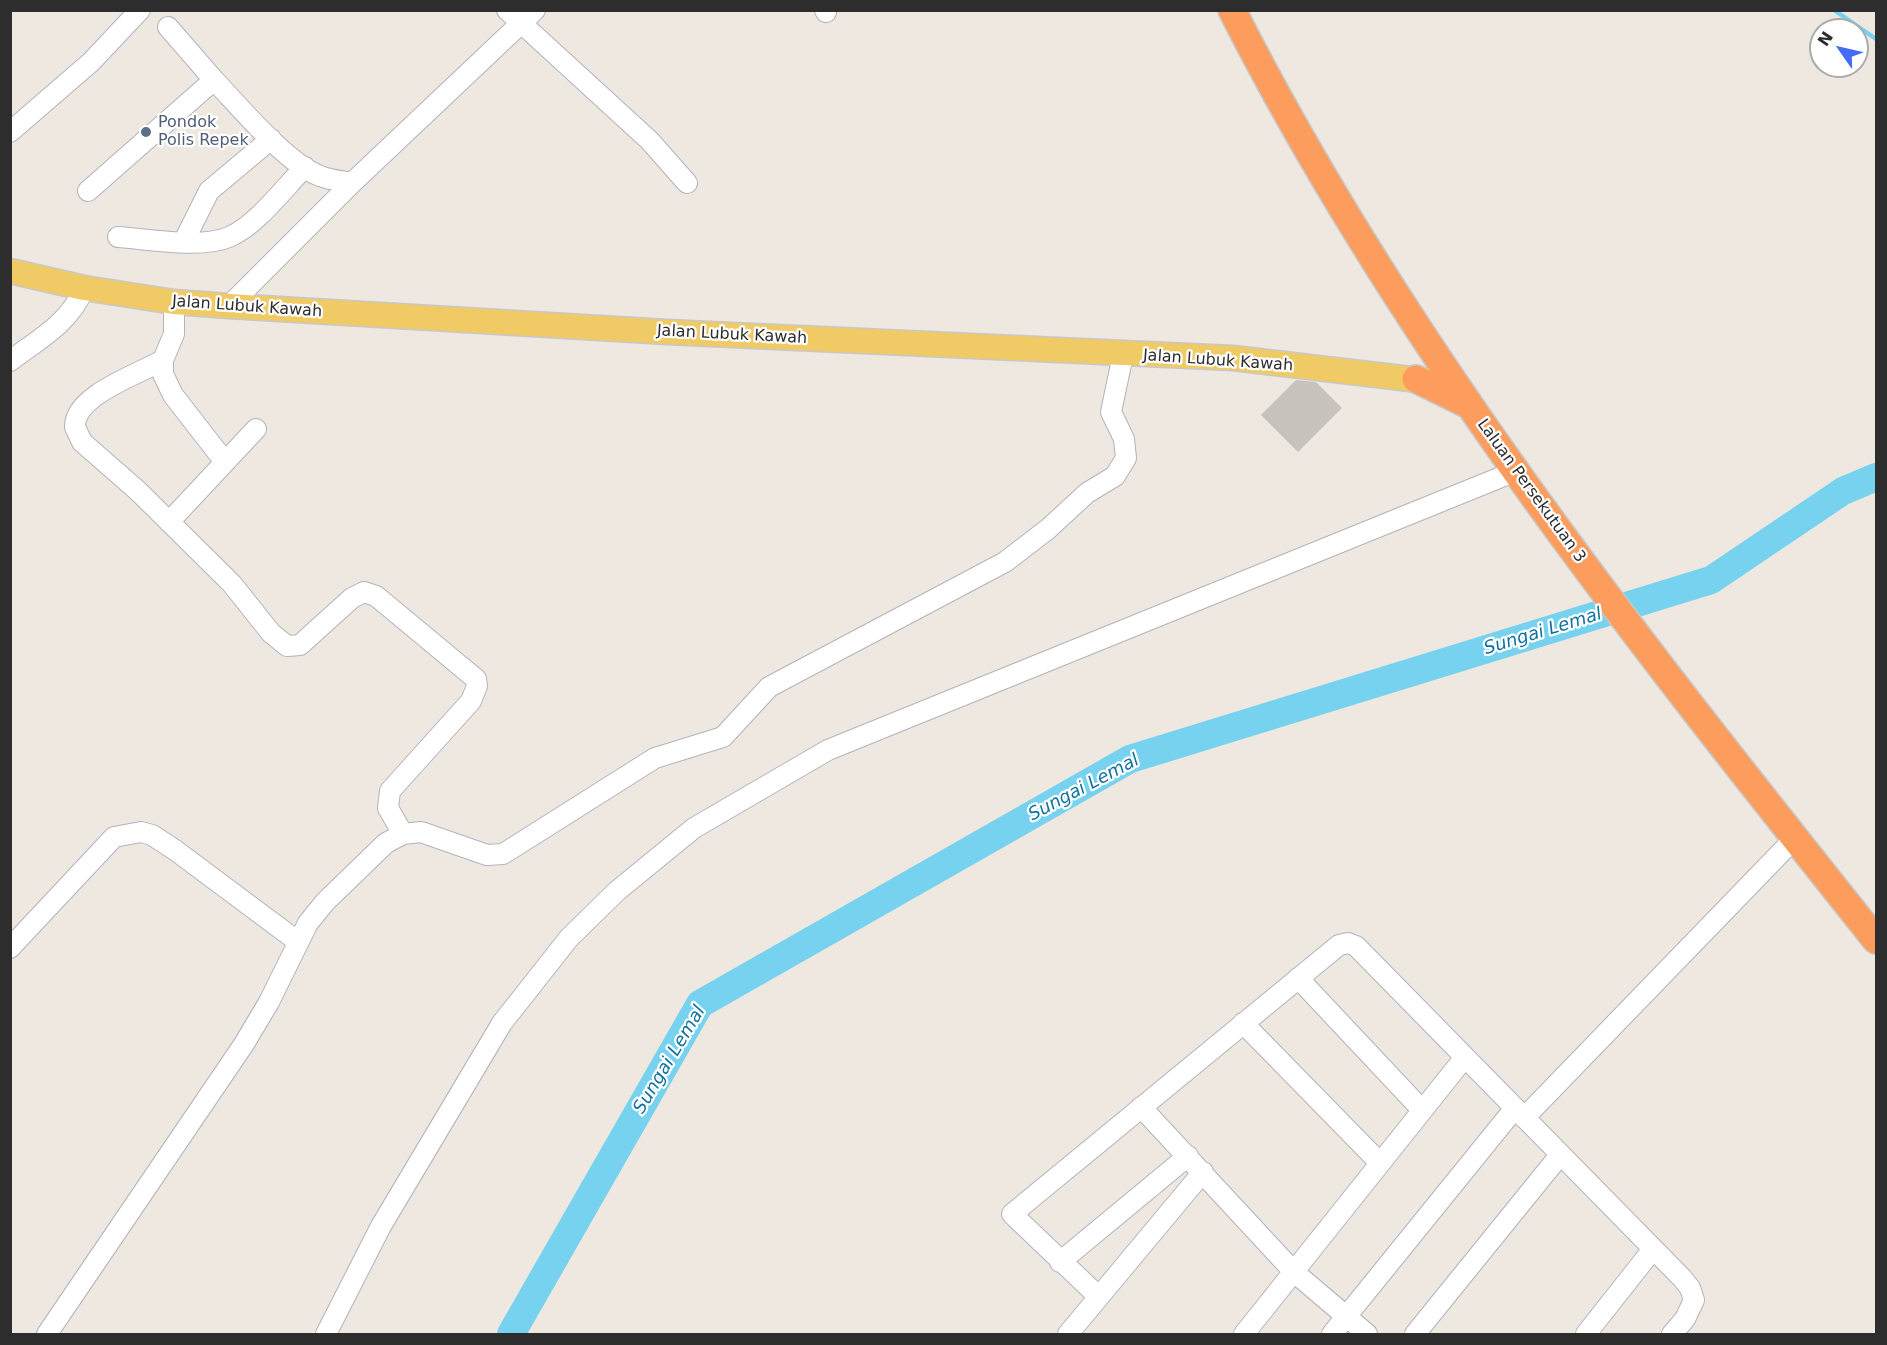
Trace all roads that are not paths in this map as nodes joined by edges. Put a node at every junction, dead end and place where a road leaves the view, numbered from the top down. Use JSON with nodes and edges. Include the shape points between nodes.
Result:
{"nodes":[{"id":1,"x":140,"y":10,"type":"edge"},
{"id":2,"x":535,"y":10,"type":"edge"},
{"id":3,"x":1232,"y":10,"type":"edge"},
{"id":4,"x":514,"y":17,"type":"edge"},
{"id":5,"x":168,"y":27,"type":"dead end"},
{"id":6,"x":214,"y":80,"type":"junction"},
{"id":7,"x":10,"y":132,"type":"edge"},
{"id":8,"x":271,"y":139,"type":"junction"},
{"id":9,"x":305,"y":167,"type":"junction"},
{"id":10,"x":352,"y":183,"type":"junction"},
{"id":11,"x":687,"y":183,"type":"dead end"},
{"id":12,"x":88,"y":191,"type":"dead end"},
{"id":13,"x":117,"y":237,"type":"dead end"},
{"id":14,"x":183,"y":241,"type":"junction"},
{"id":15,"x":10,"y":271,"type":"edge"},
{"id":16,"x":84,"y":288,"type":"junction"},
{"id":17,"x":174,"y":302,"type":"junction"},
{"id":18,"x":229,"y":306,"type":"junction"},
{"id":19,"x":1434,"y":351,"type":"junction"},
{"id":20,"x":1123,"y":355,"type":"junction"},
{"id":21,"x":163,"y":360,"type":"junction"},
{"id":22,"x":10,"y":361,"type":"edge"},
{"id":23,"x":1416,"y":379,"type":"junction"},
{"id":24,"x":1463,"y":395,"type":"junction"},
{"id":25,"x":256,"y":429,"type":"dead end"},
{"id":26,"x":225,"y":462,"type":"junction"},
{"id":27,"x":1516,"y":471,"type":"junction"},
{"id":28,"x":169,"y":522,"type":"junction"},
{"id":29,"x":403,"y":834,"type":"junction"},
{"id":30,"x":1795,"y":838,"type":"junction"},
{"id":31,"x":1876,"y":940,"type":"edge"},
{"id":32,"x":297,"y":941,"type":"junction"},
{"id":33,"x":10,"y":948,"type":"edge"},
{"id":34,"x":1298,"y":978,"type":"junction"},
{"id":35,"x":1243,"y":1023,"type":"junction"},
{"id":36,"x":1465,"y":1057,"type":"junction"},
{"id":37,"x":1141,"y":1107,"type":"junction"},
{"id":38,"x":1422,"y":1110,"type":"junction"},
{"id":39,"x":1520,"y":1113,"type":"junction"},
{"id":40,"x":1560,"y":1155,"type":"junction"},
{"id":41,"x":1188,"y":1156,"type":"junction"},
{"id":42,"x":1380,"y":1163,"type":"junction"},
{"id":43,"x":1203,"y":1172,"type":"junction"},
{"id":44,"x":1653,"y":1249,"type":"junction"},
{"id":45,"x":1060,"y":1262,"type":"junction"},
{"id":46,"x":1294,"y":1272,"type":"junction"},
{"id":47,"x":1099,"y":1297,"type":"junction"},
{"id":48,"x":1345,"y":1317,"type":"junction"},
{"id":49,"x":47,"y":1335,"type":"edge"},
{"id":50,"x":326,"y":1335,"type":"edge"},
{"id":51,"x":1068,"y":1335,"type":"edge"},
{"id":52,"x":1244,"y":1335,"type":"edge"},
{"id":53,"x":1332,"y":1335,"type":"edge"},
{"id":54,"x":1367,"y":1335,"type":"edge"},
{"id":55,"x":1415,"y":1335,"type":"edge"},
{"id":56,"x":1586,"y":1335,"type":"edge"},
{"id":57,"x":1672,"y":1335,"type":"edge"}],
"edges":[{"from":1,"to":7,"type":"street","via":[[91,62]]},
{"from":2,"to":4,"type":"street"},
{"from":3,"to":19,"type":"highway","name":"Laluan Persekutuan 3","via":[[1302,143]]},
{"from":4,"to":10,"type":"street"},
{"from":4,"to":11,"type":"street","via":[[650,141]]},
{"from":5,"to":6,"type":"street"},
{"from":6,"to":8,"type":"street"},
{"from":6,"to":12,"type":"street"},
{"from":8,"to":9,"type":"street"},
{"from":8,"to":14,"type":"street","via":[[209,191]]},
{"from":9,"to":10,"type":"street","via":[[320,176]]},
{"from":9,"to":14,"type":"street","via":[[241,230],[221,240]]},
{"from":10,"to":18,"type":"street"},
{"from":13,"to":14,"type":"street"},
{"from":15,"to":16,"type":"main road","name":"Jalan Lubuk Kawah"},
{"from":16,"to":17,"type":"main road","name":"Jalan Lubuk Kawah"},
{"from":16,"to":22,"type":"street","via":[[77,306],[64,321]]},
{"from":17,"to":18,"type":"main road","name":"Jalan Lubuk Kawah"},
{"from":17,"to":21,"type":"street","via":[[174,334]]},
{"from":18,"to":20,"type":"main road","name":"Jalan Lubuk Kawah"},
{"from":19,"to":23,"type":"highway","via":[[1424,376]]},
{"from":19,"to":24,"type":"highway","name":"Laluan Persekutuan 3"},
{"from":20,"to":23,"type":"main road","name":"Jalan Lubuk Kawah","via":[[1233,358]]},
{"from":20,"to":29,"type":"street","via":[[1111,412],[1127,451],[1121,468],[1005,562],[769,687],[723,737],[649,761],[503,854],[487,855],[421,832]]},
{"from":21,"to":26,"type":"street","via":[[163,374],[173,395]]},
{"from":21,"to":28,"type":"street","via":[[85,404],[77,413],[75,427],[82,442]]},
{"from":23,"to":24,"type":"highway"},
{"from":24,"to":27,"type":"highway","name":"Laluan Persekutuan 3"},
{"from":25,"to":26,"type":"street"},
{"from":26,"to":28,"type":"street"},
{"from":27,"to":30,"type":"highway","name":"Laluan Persekutuan 3"},
{"from":27,"to":50,"type":"street","via":[[828,750],[694,828],[617,891],[569,938],[502,1023],[381,1226]]},
{"from":28,"to":29,"type":"street","via":[[232,584],[271,633],[287,645],[300,645],[352,598],[364,592],[376,596],[476,679],[476,693],[471,701],[390,791],[388,808]]},
{"from":29,"to":32,"type":"street","via":[[387,843],[325,902]]},
{"from":30,"to":31,"type":"highway","name":"Laluan Persekutuan 3"},
{"from":30,"to":39,"type":"street"},
{"from":32,"to":33,"type":"street","via":[[175,850],[141,832],[114,837]]},
{"from":32,"to":49,"type":"street","via":[[269,1002],[244,1044]]},
{"from":34,"to":35,"type":"street"},
{"from":34,"to":36,"type":"street","via":[[1339,945],[1356,946]]},
{"from":34,"to":38,"type":"street"},
{"from":35,"to":37,"type":"street"},
{"from":35,"to":42,"type":"street"},
{"from":36,"to":38,"type":"street"},
{"from":36,"to":39,"type":"street"},
{"from":37,"to":41,"type":"street"},
{"from":37,"to":45,"type":"street","via":[[1012,1214]]},
{"from":38,"to":42,"type":"street"},
{"from":39,"to":40,"type":"street"},
{"from":39,"to":48,"type":"street"},
{"from":40,"to":44,"type":"street"},
{"from":40,"to":55,"type":"street"},
{"from":41,"to":43,"type":"street"},
{"from":41,"to":45,"type":"street"},
{"from":42,"to":46,"type":"street"},
{"from":43,"to":46,"type":"street"},
{"from":43,"to":47,"type":"street"},
{"from":44,"to":56,"type":"street"},
{"from":44,"to":57,"type":"street","via":[[1690,1288],[1694,1300]]},
{"from":45,"to":47,"type":"street"},
{"from":46,"to":48,"type":"street"},
{"from":46,"to":52,"type":"street"},
{"from":47,"to":51,"type":"street"},
{"from":48,"to":53,"type":"street"},
{"from":48,"to":54,"type":"street"}]}
